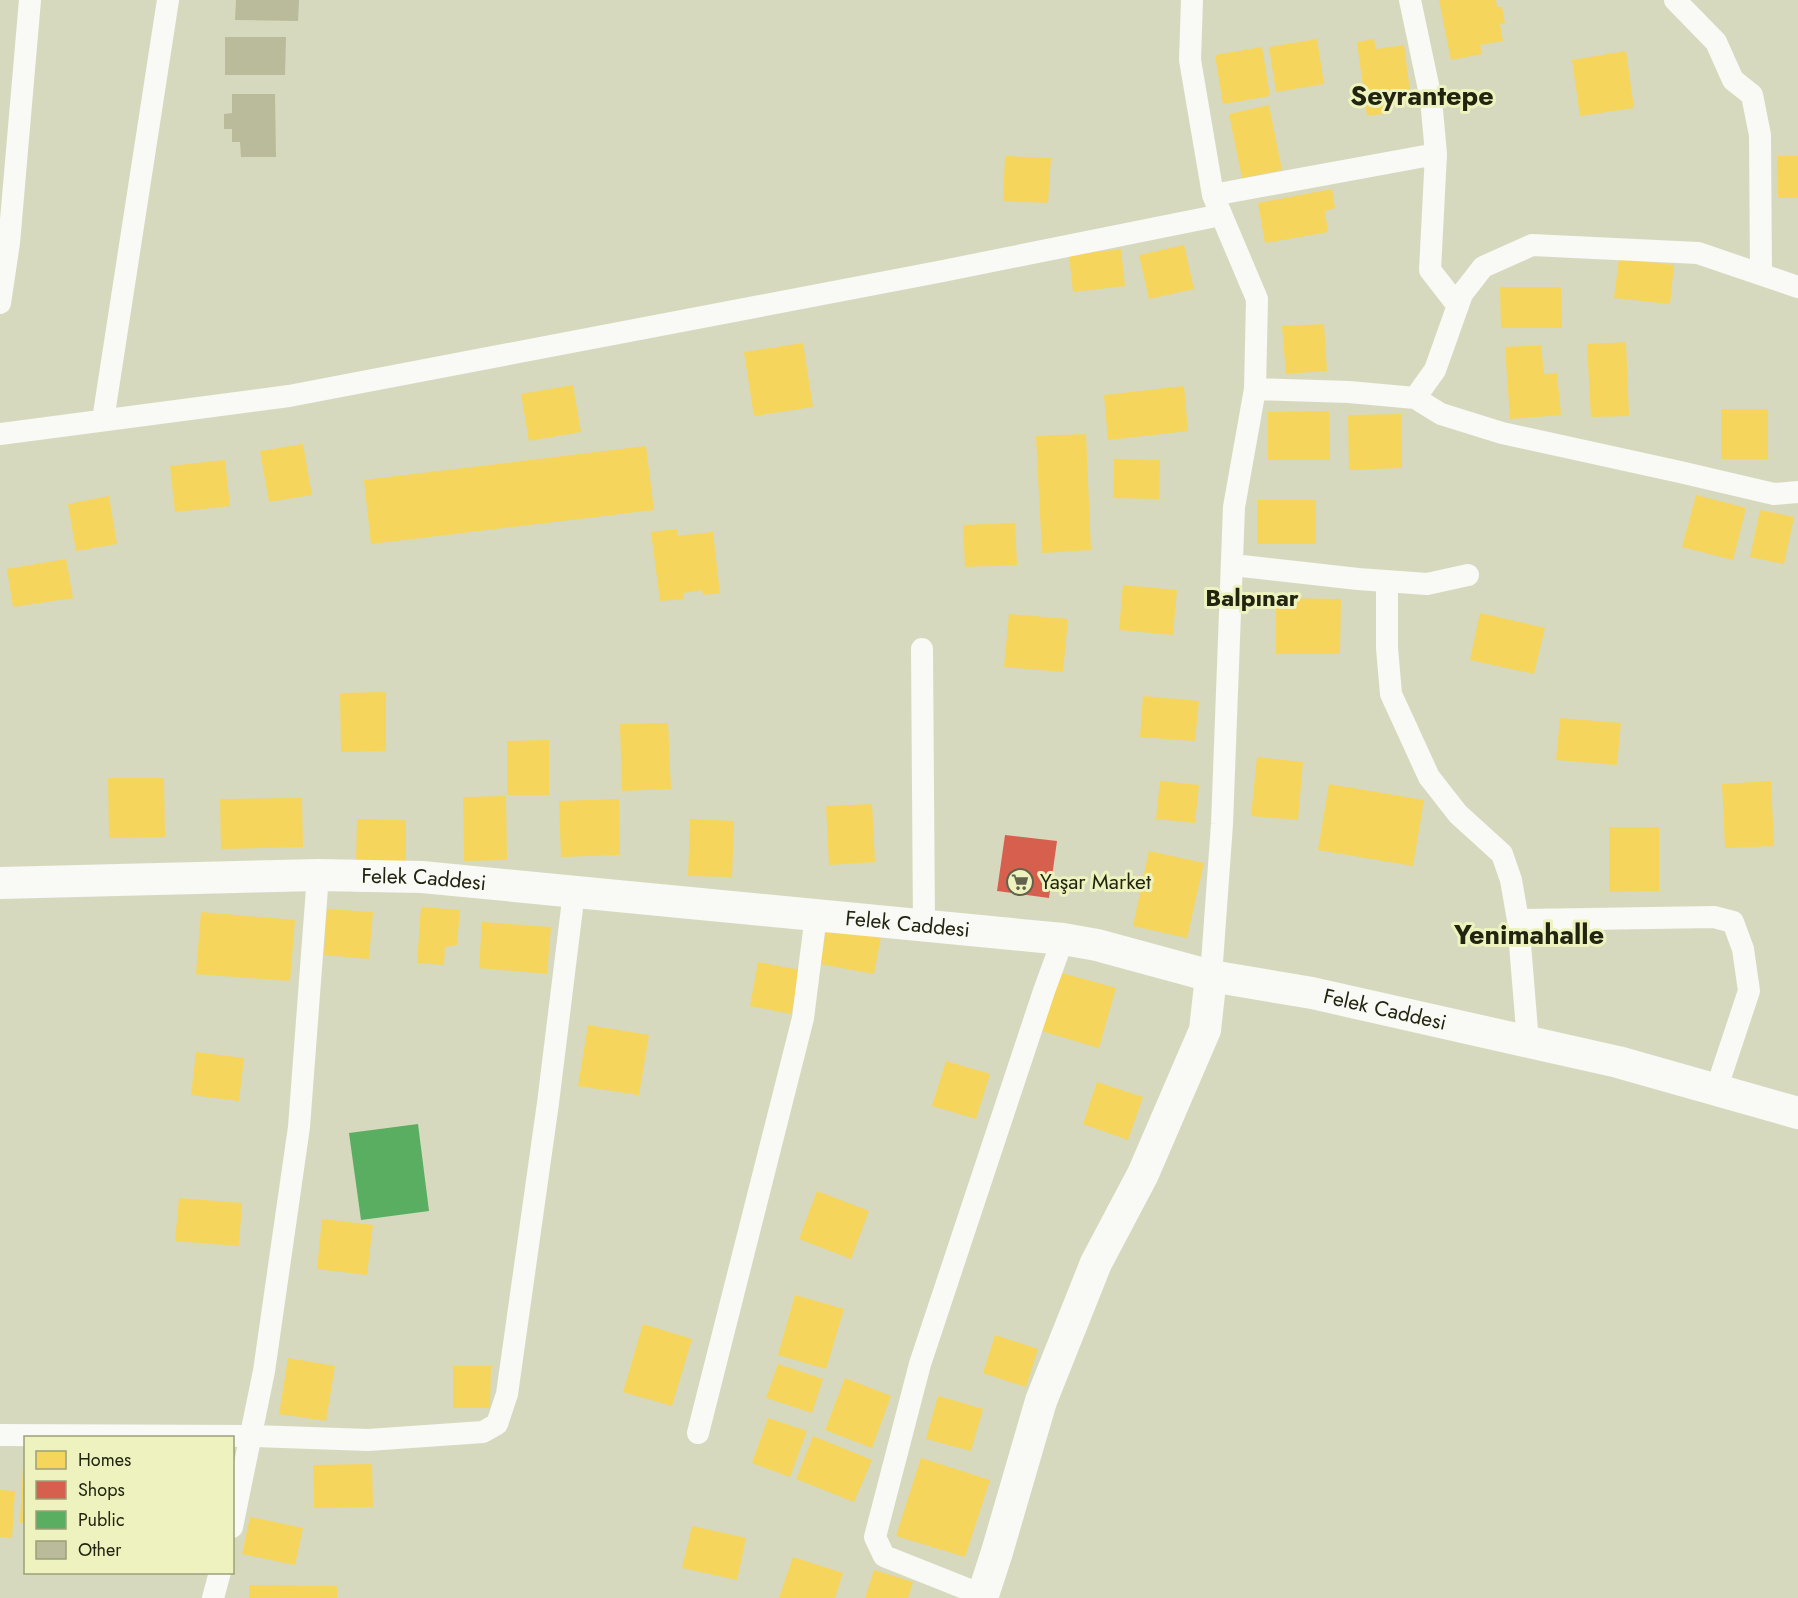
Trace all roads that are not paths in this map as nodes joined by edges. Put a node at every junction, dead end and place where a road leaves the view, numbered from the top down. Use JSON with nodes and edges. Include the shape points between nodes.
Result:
{"nodes":[{"id":1,"x":30,"y":0,"type":"edge"},
{"id":2,"x":168,"y":0,"type":"edge"},
{"id":3,"x":1192,"y":0,"type":"edge"},
{"id":4,"x":1410,"y":0,"type":"edge"},
{"id":5,"x":1675,"y":0,"type":"edge"},
{"id":6,"x":1436,"y":154,"type":"junction"},
{"id":7,"x":1217,"y":205,"type":"junction"},
{"id":8,"x":1761,"y":274,"type":"junction"},
{"id":9,"x":1798,"y":287,"type":"edge"},
{"id":10,"x":0,"y":303,"type":"edge"},
{"id":11,"x":1458,"y":306,"type":"junction"},
{"id":12,"x":1255,"y":389,"type":"junction"},
{"id":13,"x":1415,"y":398,"type":"junction"},
{"id":14,"x":103,"y":420,"type":"junction"},
{"id":15,"x":0,"y":434,"type":"edge"},
{"id":16,"x":1798,"y":492,"type":"edge"},
{"id":17,"x":1774,"y":494,"type":"junction"},
{"id":18,"x":1798,"y":510,"type":"edge"},
{"id":19,"x":1233,"y":565,"type":"junction"},
{"id":20,"x":1468,"y":575,"type":"dead end"},
{"id":21,"x":1387,"y":581,"type":"junction"},
{"id":22,"x":922,"y":650,"type":"dead end"},
{"id":23,"x":318,"y":875,"type":"junction"},
{"id":24,"x":0,"y":883,"type":"edge"},
{"id":25,"x":574,"y":892,"type":"junction"},
{"id":26,"x":816,"y":915,"type":"junction"},
{"id":27,"x":1518,"y":920,"type":"junction"},
{"id":28,"x":924,"y":925,"type":"junction"},
{"id":29,"x":1063,"y":939,"type":"junction"},
{"id":30,"x":1211,"y":976,"type":"junction"},
{"id":31,"x":1528,"y":1042,"type":"junction"},
{"id":32,"x":1716,"y":1090,"type":"junction"},
{"id":33,"x":1798,"y":1113,"type":"edge"},
{"id":34,"x":698,"y":1433,"type":"dead end"},
{"id":35,"x":0,"y":1436,"type":"edge"},
{"id":36,"x":251,"y":1436,"type":"junction"},
{"id":37,"x":234,"y":1517,"type":"edge"},
{"id":38,"x":219,"y":1574,"type":"edge"},
{"id":39,"x":982,"y":1597,"type":"edge"},
{"id":40,"x":213,"y":1598,"type":"edge"}],
"edges":[{"from":1,"to":10,"type":"street","via":[[9,243]]},
{"from":2,"to":14,"type":"street"},
{"from":3,"to":7,"type":"street","via":[[1190,60]]},
{"from":4,"to":6,"type":"street","via":[[1431,99]]},
{"from":5,"to":8,"type":"street","via":[[1716,42],[1733,80],[1752,95],[1760,135]]},
{"from":6,"to":7,"type":"street"},
{"from":6,"to":11,"type":"street","via":[[1430,270]]},
{"from":7,"to":12,"type":"street","via":[[1257,299]]},
{"from":7,"to":14,"type":"street","via":[[943,271],[289,396]]},
{"from":8,"to":9,"type":"street"},
{"from":8,"to":11,"type":"street","via":[[1698,253],[1532,245],[1483,267],[1462,294]]},
{"from":11,"to":13,"type":"street","via":[[1435,370]]},
{"from":12,"to":13,"type":"street"},
{"from":12,"to":19,"type":"street","via":[[1234,507]]},
{"from":13,"to":17,"type":"street","via":[[1441,414],[1502,433]]},
{"from":14,"to":15,"type":"street"},
{"from":16,"to":17,"type":"street"},
{"from":17,"to":18,"type":"street"},
{"from":19,"to":21,"type":"street"},
{"from":19,"to":30,"type":"street"},
{"from":20,"to":21,"type":"street","via":[[1427,584]]},
{"from":21,"to":27,"type":"street","via":[[1391,694],[1429,777],[1458,814],[1502,854]]},
{"from":22,"to":28,"type":"street"},
{"from":23,"to":24,"type":"street","name":"Felek Caddesi"},
{"from":23,"to":25,"type":"street","name":"Felek Caddesi","via":[[422,878]]},
{"from":23,"to":36,"type":"street","via":[[299,1127]]},
{"from":25,"to":26,"type":"street","name":"Felek Caddesi"},
{"from":25,"to":36,"type":"street","via":[[507,1394],[497,1424],[483,1432],[368,1440]]},
{"from":26,"to":28,"type":"street","name":"Felek Caddesi"},
{"from":26,"to":34,"type":"street","via":[[803,1018]]},
{"from":27,"to":31,"type":"street"},
{"from":27,"to":32,"type":"street","via":[[1714,917],[1733,922],[1743,949],[1749,991]]},
{"from":28,"to":29,"type":"street","name":"Felek Caddesi"},
{"from":29,"to":30,"type":"street","name":"Felek Caddesi"},
{"from":29,"to":39,"type":"street","via":[[920,1364],[875,1537],[884,1556]]},
{"from":30,"to":31,"type":"street","name":"Felek Caddesi","via":[[1312,993]]},
{"from":30,"to":39,"type":"street","via":[[1205,1029],[1143,1174],[1096,1263],[1041,1401]]},
{"from":31,"to":32,"type":"street","name":"Felek Caddesi"},
{"from":32,"to":33,"type":"street","name":"Felek Caddesi"},
{"from":35,"to":36,"type":"street"},
{"from":36,"to":37,"type":"street"},
{"from":38,"to":40,"type":"street"}]}
